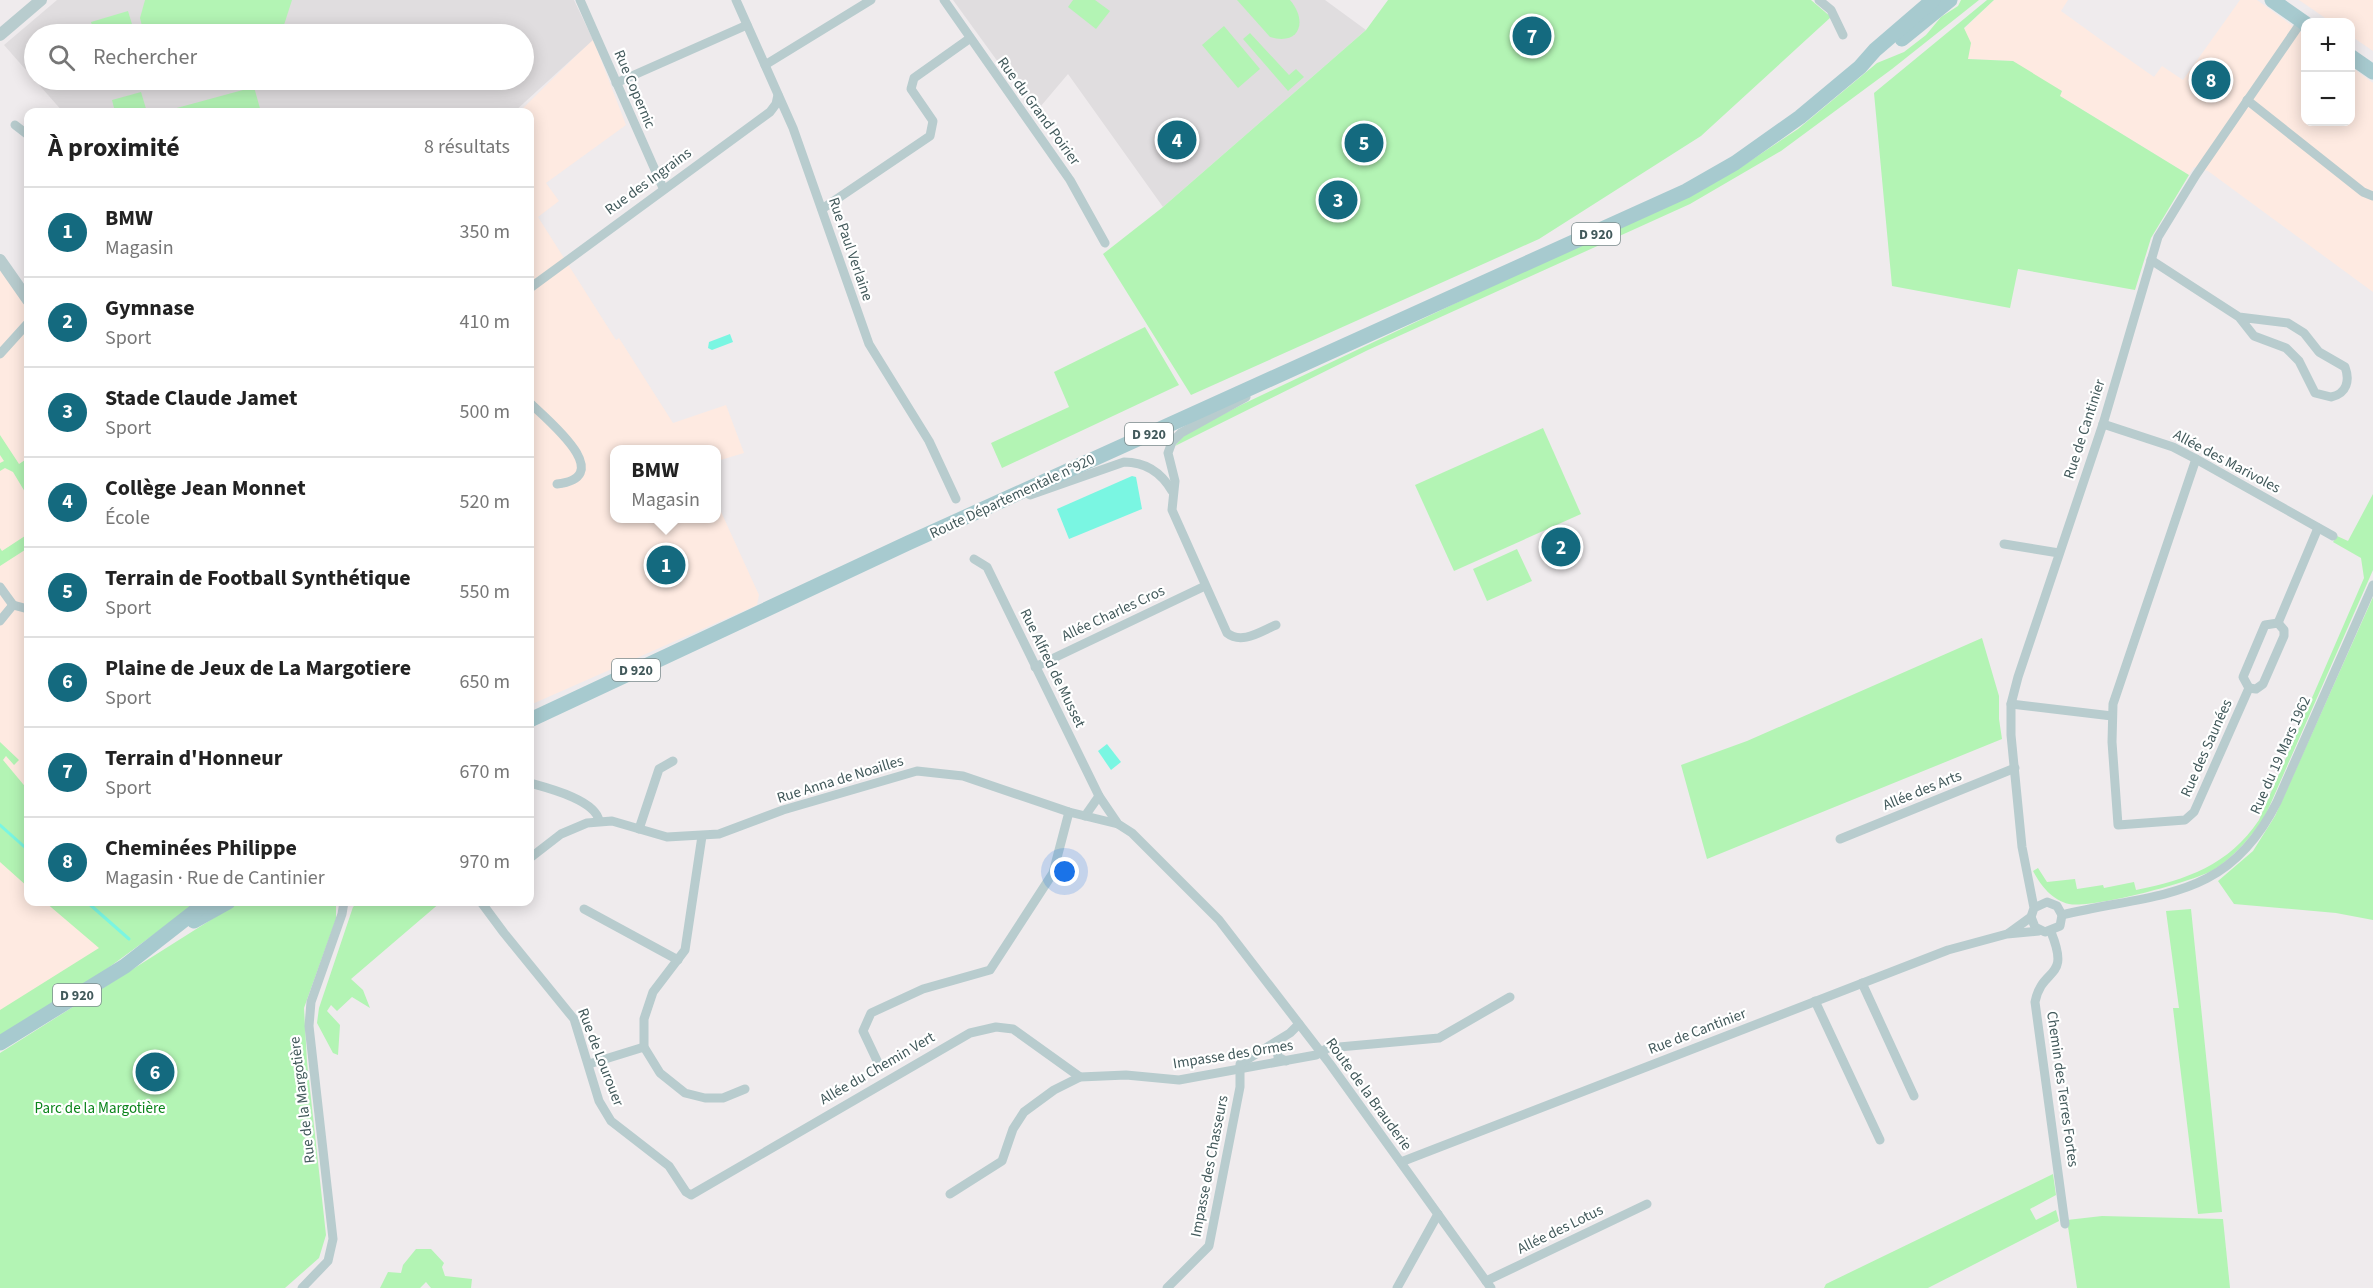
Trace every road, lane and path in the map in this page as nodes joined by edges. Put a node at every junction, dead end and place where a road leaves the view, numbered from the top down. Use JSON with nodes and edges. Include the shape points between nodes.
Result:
{"nodes":[{"id":1,"x":41,"y":0,"type":"edge"},
{"id":2,"x":580,"y":0,"type":"edge"},
{"id":3,"x":736,"y":0,"type":"edge"},
{"id":4,"x":872,"y":0,"type":"edge"},
{"id":5,"x":944,"y":0,"type":"edge"},
{"id":6,"x":1819,"y":0,"type":"edge"},
{"id":7,"x":1933,"y":0,"type":"edge"},
{"id":8,"x":1950,"y":0,"type":"edge"},
{"id":9,"x":2272,"y":0,"type":"edge"},
{"id":10,"x":2301,"y":20,"type":"edge"},
{"id":11,"x":747,"y":25,"type":"junction"},
{"id":12,"x":2301,"y":26,"type":"edge"},
{"id":13,"x":0,"y":35,"type":"edge"},
{"id":14,"x":1843,"y":35,"type":"dead end"},
{"id":15,"x":969,"y":39,"type":"junction"},
{"id":16,"x":2355,"y":59,"type":"edge"},
{"id":17,"x":765,"y":65,"type":"junction"},
{"id":18,"x":1860,"y":67,"type":"junction"},
{"id":19,"x":2373,"y":72,"type":"edge"},
{"id":20,"x":616,"y":83,"type":"junction"},
{"id":21,"x":778,"y":95,"type":"junction"},
{"id":22,"x":2247,"y":100,"type":"junction"},
{"id":23,"x":15,"y":125,"type":"dead end"},
{"id":24,"x":24,"y":132,"type":"edge"},
{"id":25,"x":663,"y":188,"type":"junction"},
{"id":26,"x":2373,"y":196,"type":"edge"},
{"id":27,"x":822,"y":209,"type":"junction"},
{"id":28,"x":1105,"y":243,"type":"dead end"},
{"id":29,"x":0,"y":260,"type":"edge"},
{"id":30,"x":2151,"y":261,"type":"junction"},
{"id":31,"x":534,"y":285,"type":"edge"},
{"id":32,"x":24,"y":294,"type":"edge"},
{"id":33,"x":2239,"y":317,"type":"junction"},
{"id":34,"x":24,"y":327,"type":"edge"},
{"id":35,"x":0,"y":354,"type":"edge"},
{"id":36,"x":1309,"y":363,"type":"junction"},
{"id":37,"x":534,"y":407,"type":"edge"},
{"id":38,"x":2103,"y":424,"type":"junction"},
{"id":39,"x":2196,"y":459,"type":"junction"},
{"id":40,"x":557,"y":484,"type":"dead end"},
{"id":41,"x":1172,"y":491,"type":"junction"},
{"id":42,"x":956,"y":499,"type":"dead end"},
{"id":43,"x":990,"y":507,"type":"junction"},
{"id":44,"x":2318,"y":528,"type":"junction"},
{"id":45,"x":2332,"y":536,"type":"dead end"},
{"id":46,"x":2004,"y":544,"type":"dead end"},
{"id":47,"x":2059,"y":553,"type":"junction"},
{"id":48,"x":974,"y":559,"type":"dead end"},
{"id":49,"x":2373,"y":585,"type":"edge"},
{"id":50,"x":1205,"y":586,"type":"junction"},
{"id":51,"x":0,"y":587,"type":"edge"},
{"id":52,"x":13,"y":605,"type":"junction"},
{"id":53,"x":24,"y":608,"type":"edge"},
{"id":54,"x":0,"y":621,"type":"edge"},
{"id":55,"x":2278,"y":623,"type":"junction"},
{"id":56,"x":1276,"y":625,"type":"dead end"},
{"id":57,"x":1035,"y":667,"type":"junction"},
{"id":58,"x":2249,"y":688,"type":"junction"},
{"id":59,"x":2010,"y":704,"type":"junction"},
{"id":60,"x":534,"y":716,"type":"edge"},
{"id":61,"x":2112,"y":716,"type":"junction"},
{"id":62,"x":673,"y":761,"type":"dead end"},
{"id":63,"x":2015,"y":768,"type":"junction"},
{"id":64,"x":534,"y":785,"type":"edge"},
{"id":65,"x":1100,"y":796,"type":"junction"},
{"id":66,"x":1069,"y":812,"type":"junction"},
{"id":67,"x":1085,"y":816,"type":"junction"},
{"id":68,"x":599,"y":821,"type":"junction"},
{"id":69,"x":1118,"y":824,"type":"junction"},
{"id":70,"x":639,"y":829,"type":"junction"},
{"id":71,"x":702,"y":836,"type":"junction"},
{"id":72,"x":1840,"y":839,"type":"dead end"},
{"id":73,"x":534,"y":855,"type":"edge"},
{"id":74,"x":2031,"y":882,"type":"junction"},
{"id":75,"x":2047,"y":902,"type":"junction"},
{"id":76,"x":202,"y":906,"type":"edge"},
{"id":77,"x":221,"y":906,"type":"edge"},
{"id":78,"x":343,"y":906,"type":"edge"},
{"id":79,"x":485,"y":906,"type":"edge"},
{"id":80,"x":584,"y":909,"type":"dead end"},
{"id":81,"x":2033,"y":913,"type":"junction"},
{"id":82,"x":2062,"y":915,"type":"junction"},
{"id":83,"x":1219,"y":920,"type":"joint"},
{"id":84,"x":2039,"y":931,"type":"junction"},
{"id":85,"x":2051,"y":932,"type":"junction"},
{"id":86,"x":2007,"y":934,"type":"junction"},
{"id":87,"x":153,"y":945,"type":"junction"},
{"id":88,"x":678,"y":960,"type":"junction"},
{"id":89,"x":1862,"y":983,"type":"junction"},
{"id":90,"x":1510,"y":997,"type":"dead end"},
{"id":91,"x":1815,"y":1001,"type":"junction"},
{"id":92,"x":1299,"y":1024,"type":"junction"},
{"id":93,"x":1276,"y":1041,"type":"junction"},
{"id":94,"x":0,"y":1044,"type":"edge"},
{"id":95,"x":644,"y":1047,"type":"junction"},
{"id":96,"x":1320,"y":1052,"type":"junction"},
{"id":97,"x":1286,"y":1061,"type":"junction"},
{"id":98,"x":589,"y":1064,"type":"junction"},
{"id":99,"x":880,"y":1067,"type":"dead end"},
{"id":100,"x":1240,"y":1070,"type":"junction"},
{"id":101,"x":1080,"y":1077,"type":"junction"},
{"id":102,"x":745,"y":1089,"type":"dead end"},
{"id":103,"x":1914,"y":1096,"type":"dead end"},
{"id":104,"x":1880,"y":1140,"type":"dead end"},
{"id":105,"x":1401,"y":1162,"type":"junction"},
{"id":106,"x":950,"y":1194,"type":"dead end"},
{"id":107,"x":691,"y":1195,"type":"joint"},
{"id":108,"x":1647,"y":1204,"type":"dead end"},
{"id":109,"x":1438,"y":1214,"type":"junction"},
{"id":110,"x":2065,"y":1224,"type":"dead end"},
{"id":111,"x":1489,"y":1285,"type":"edge"},
{"id":112,"x":302,"y":1288,"type":"edge"},
{"id":113,"x":1167,"y":1288,"type":"edge"},
{"id":114,"x":1397,"y":1288,"type":"edge"}],
"edges":[{"from":1,"to":13,"type":"street"},
{"from":2,"to":20,"type":"street","name":"Rue Copernic"},
{"from":3,"to":11,"type":"street","name":"Rue Paul Verlaine"},
{"from":4,"to":17,"type":"street"},
{"from":5,"to":15,"type":"street","name":"Rue du Grand Poirier"},
{"from":6,"to":14,"type":"street","via":[[1831,10]]},
{"from":7,"to":18,"type":"main road","number":"D 920"},
{"from":8,"to":18,"type":"main road","number":"D 920","via":[[1880,57]]},
{"from":9,"to":10,"type":"main road"},
{"from":11,"to":17,"type":"street","name":"Rue Paul Verlaine"},
{"from":11,"to":20,"type":"street"},
{"from":12,"to":22,"type":"street","name":"Rue de Cantinier"},
{"from":15,"to":27,"type":"street","via":[[911,84],[933,121],[930,136]]},
{"from":15,"to":28,"type":"street","name":"Rue du Grand Poirier","via":[[1070,180]]},
{"from":16,"to":19,"type":"main road"},
{"from":17,"to":21,"type":"street","name":"Rue Paul Verlaine"},
{"from":18,"to":36,"type":"main road","number":"D 920","via":[[1762,145],[1686,191]]},
{"from":20,"to":25,"type":"street","name":"Rue Copernic"},
{"from":21,"to":25,"type":"street","name":"Rue des Ingrains","via":[[770,112]]},
{"from":21,"to":27,"type":"street","name":"Rue Paul Verlaine"},
{"from":22,"to":26,"type":"street"},
{"from":22,"to":30,"type":"street","name":"Rue de Cantinier","via":[[2158,237]]},
{"from":23,"to":24,"type":"street"},
{"from":25,"to":31,"type":"street","name":"Rue des Ingrains"},
{"from":27,"to":42,"type":"street","name":"Rue Paul Verlaine","via":[[869,344],[929,441]]},
{"from":29,"to":32,"type":"street"},
{"from":30,"to":33,"type":"street"},
{"from":30,"to":38,"type":"street","name":"Rue de Cantinier"},
{"from":33,"to":33,"type":"street","via":[[2254,336],[2278,343],[2293,355],[2315,393],[2331,397],[2344,390],[2348,382],[2345,367],[2319,352],[2297,328],[2275,319]]},
{"from":34,"to":35,"type":"street"},
{"from":36,"to":41,"type":"street","via":[[1175,438],[1168,453],[1175,481]]},
{"from":36,"to":43,"type":"main road","name":"Route Départementale n°920","number":"D 920"},
{"from":37,"to":40,"type":"street","via":[[581,458],[579,473],[572,480]]},
{"from":38,"to":39,"type":"street","name":"Allée des Marivoles","via":[[2173,447]]},
{"from":38,"to":47,"type":"street","name":"Rue de Cantinier"},
{"from":39,"to":44,"type":"street","name":"Allée des Marivoles"},
{"from":39,"to":61,"type":"street","name":"Rue des Saunées"},
{"from":41,"to":43,"type":"street","via":[[1154,470],[1136,462],[1124,462]]},
{"from":41,"to":50,"type":"street","via":[[1173,515]]},
{"from":43,"to":60,"type":"main road","name":"Route Départementale n°920","number":"D 920"},
{"from":44,"to":45,"type":"street","name":"Allée des Marivoles"},
{"from":44,"to":55,"type":"street","name":"Rue des Saunées"},
{"from":46,"to":47,"type":"street"},
{"from":47,"to":59,"type":"street","name":"Rue de Cantinier"},
{"from":48,"to":57,"type":"street","name":"Rue Alfred de Musset","via":[[987,567]]},
{"from":49,"to":82,"type":"street","name":"Rue du 19 Mars 1962","via":[[2277,802],[2249,847],[2218,873],[2192,886]]},
{"from":50,"to":56,"type":"street","via":[[1223,628],[1232,637],[1244,639]]},
{"from":50,"to":57,"type":"street","name":"Allée Charles Cros"},
{"from":51,"to":52,"type":"street"},
{"from":52,"to":53,"type":"street"},
{"from":52,"to":54,"type":"street"},
{"from":55,"to":58,"type":"street","name":"Rue des Saunées","via":[[2284,636],[2263,684]]},
{"from":55,"to":58,"type":"street","name":"Rue des Saunées","via":[[2265,625],[2242,676]]},
{"from":57,"to":65,"type":"street","name":"Rue Alfred de Musset"},
{"from":58,"to":61,"type":"street","name":"Rue des Saunées","via":[[2194,812],[2185,820],[2118,825]]},
{"from":59,"to":61,"type":"street"},
{"from":59,"to":63,"type":"street","name":"Rue de Cantinier"},
{"from":62,"to":70,"type":"street","via":[[659,769]]},
{"from":63,"to":72,"type":"street","name":"Allée des Arts"},
{"from":63,"to":74,"type":"street","name":"Rue de Cantinier","via":[[2022,847]]},
{"from":64,"to":68,"type":"street","via":[[588,805],[597,812]]},
{"from":65,"to":67,"type":"street"},
{"from":65,"to":69,"type":"street","name":"Rue Alfred de Musset"},
{"from":66,"to":67,"type":"street","name":"Rue Anna de Noailles"},
{"from":66,"to":71,"type":"street","name":"Rue Anna de Noailles","via":[[963,776],[916,771],[783,810],[719,834]]},
{"from":66,"to":99,"type":"street","via":[[1053,873],[990,970],[923,989],[871,1013],[864,1031]]},
{"from":67,"to":69,"type":"street","name":"Rue Anna de Noailles"},
{"from":68,"to":70,"type":"street","name":"Rue Anna de Noailles"},
{"from":68,"to":73,"type":"street","via":[[561,834]]},
{"from":69,"to":83,"type":"street","name":"Rue Alfred de Musset","via":[[1132,833]]},
{"from":70,"to":71,"type":"street","name":"Rue Anna de Noailles","via":[[667,837]]},
{"from":71,"to":88,"type":"street","via":[[687,940]]},
{"from":74,"to":75,"type":"street","name":"Rue de Cantinier"},
{"from":74,"to":81,"type":"street","name":"Rue de Cantinier"},
{"from":75,"to":81,"type":"street"},
{"from":75,"to":82,"type":"street","via":[[2057,906]]},
{"from":76,"to":87,"type":"main road","number":"D 920"},
{"from":77,"to":87,"type":"main road","number":"D 920"},
{"from":78,"to":112,"type":"street","name":"Rue de la Margotière","via":[[309,1011],[333,1239],[328,1261]]},
{"from":79,"to":98,"type":"street","name":"Rue de Lourouer","via":[[574,1019]]},
{"from":80,"to":88,"type":"street"},
{"from":81,"to":84,"type":"street"},
{"from":81,"to":86,"type":"street","name":"Rue de Cantinier"},
{"from":82,"to":85,"type":"street","via":[[2060,926]]},
{"from":83,"to":92,"type":"street","name":"Route de la Brauderie"},
{"from":84,"to":85,"type":"street"},
{"from":84,"to":86,"type":"street","name":"Rue de Cantinier"},
{"from":85,"to":110,"type":"street","name":"Chemin des Terres Fortes","via":[[2060,953],[2059,961],[2035,1002]]},
{"from":86,"to":89,"type":"street","name":"Rue de Cantinier","via":[[1948,950]]},
{"from":87,"to":94,"type":"main road","number":"D 920"},
{"from":88,"to":95,"type":"street","via":[[652,992],[646,1008]]},
{"from":89,"to":91,"type":"street","name":"Rue de Cantinier"},
{"from":89,"to":103,"type":"street"},
{"from":90,"to":96,"type":"street","name":"Impasse des Ormes","via":[[1439,1038],[1328,1048]]},
{"from":91,"to":104,"type":"street"},
{"from":91,"to":105,"type":"street","name":"Rue de Cantinier"},
{"from":92,"to":93,"type":"street"},
{"from":92,"to":96,"type":"street","name":"Route de la Brauderie"},
{"from":93,"to":97,"type":"street","via":[[1278,1057]]},
{"from":93,"to":100,"type":"street","via":[[1242,1061]]},
{"from":95,"to":98,"type":"street"},
{"from":95,"to":102,"type":"street","via":[[660,1073],[685,1093],[723,1098]]},
{"from":96,"to":97,"type":"street","name":"Impasse des Ormes"},
{"from":96,"to":105,"type":"street","name":"Route de la Brauderie"},
{"from":97,"to":100,"type":"street","name":"Impasse des Ormes"},
{"from":98,"to":107,"type":"street","name":"Rue de Lourouer","via":[[602,1108],[611,1120],[675,1172]]},
{"from":100,"to":101,"type":"street","name":"Impasse des Ormes","via":[[1179,1080],[1126,1075]]},
{"from":100,"to":113,"type":"street","name":"Impasse des Chasseurs","via":[[1209,1246]]},
{"from":101,"to":106,"type":"street","name":"Impasse des Ormes","via":[[1024,1112],[1002,1161]]},
{"from":101,"to":107,"type":"street","name":"Allée du Chemin Vert","via":[[1013,1029],[996,1027],[970,1033]]},
{"from":105,"to":109,"type":"street","name":"Route de la Brauderie"},
{"from":108,"to":111,"type":"street","name":"Allée des Lotus"},
{"from":109,"to":111,"type":"street","name":"Route de la Brauderie"},
{"from":109,"to":114,"type":"street"}]}
